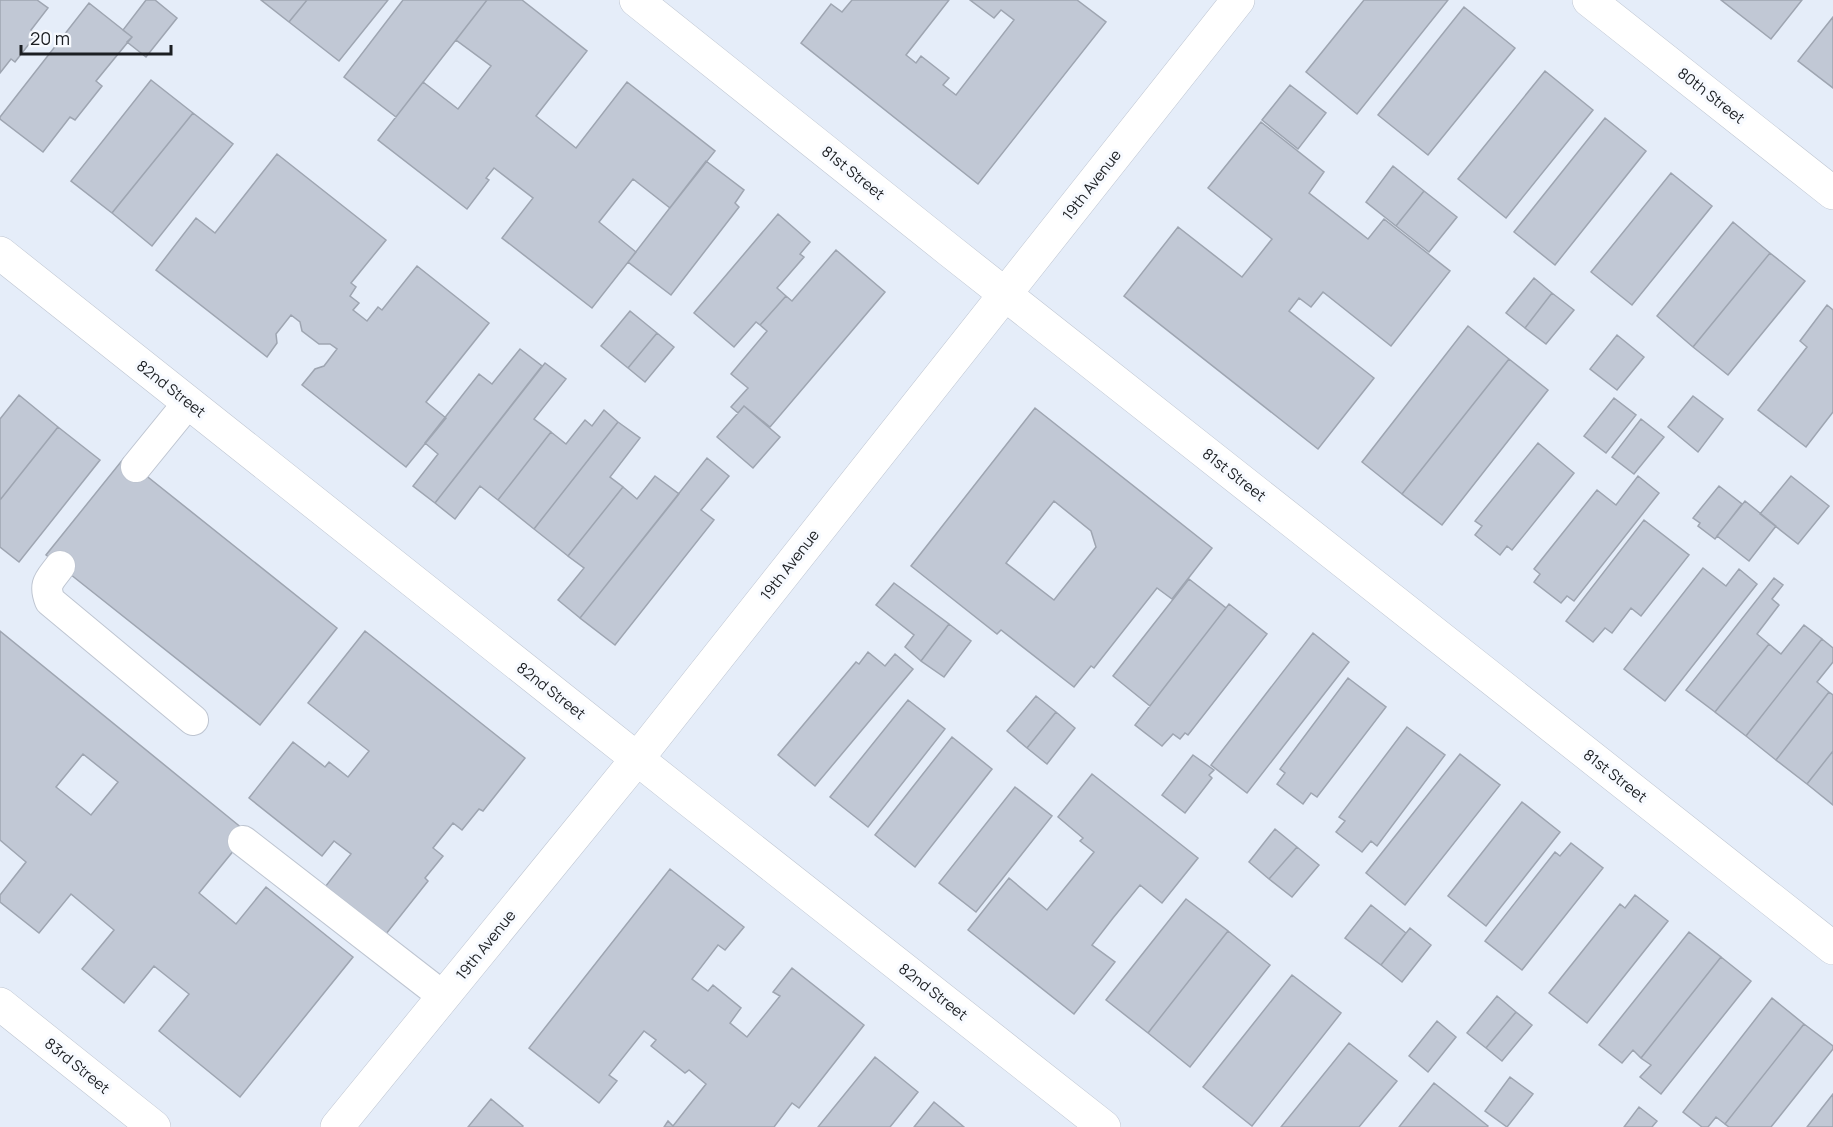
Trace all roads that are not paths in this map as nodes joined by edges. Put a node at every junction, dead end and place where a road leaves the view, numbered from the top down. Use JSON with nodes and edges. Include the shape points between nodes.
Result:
{"nodes":[{"id":1,"x":636,"y":0,"type":"edge"},
{"id":2,"x":1238,"y":0,"type":"edge"},
{"id":3,"x":1589,"y":0,"type":"edge"},
{"id":4,"x":1833,"y":193,"type":"edge"},
{"id":5,"x":0,"y":253,"type":"edge"},
{"id":6,"x":1006,"y":295,"type":"junction"},
{"id":7,"x":188,"y":403,"type":"junction"},
{"id":8,"x":136,"y":467,"type":"dead end"},
{"id":9,"x":60,"y":566,"type":"dead end"},
{"id":10,"x":193,"y":720,"type":"dead end"},
{"id":11,"x":637,"y":759,"type":"junction"},
{"id":12,"x":243,"y":841,"type":"dead end"},
{"id":13,"x":1833,"y":948,"type":"edge"},
{"id":14,"x":444,"y":997,"type":"junction"},
{"id":15,"x":0,"y":1004,"type":"edge"},
{"id":16,"x":154,"y":1127,"type":"edge"},
{"id":17,"x":337,"y":1127,"type":"edge"},
{"id":18,"x":1104,"y":1127,"type":"edge"}],
"edges":[{"from":1,"to":6,"type":"street","name":"81st Street"},
{"from":2,"to":6,"type":"street","name":"19th Avenue"},
{"from":3,"to":4,"type":"street","name":"80th Street"},
{"from":5,"to":7,"type":"street","name":"82nd Street"},
{"from":6,"to":11,"type":"street","name":"19th Avenue"},
{"from":6,"to":13,"type":"street","name":"81st Street"},
{"from":7,"to":8,"type":"lane"},
{"from":7,"to":11,"type":"street","name":"82nd Street"},
{"from":9,"to":10,"type":"lane","via":[[46,584],[50,601]]},
{"from":11,"to":14,"type":"street","name":"19th Avenue"},
{"from":11,"to":18,"type":"street","name":"82nd Street"},
{"from":12,"to":14,"type":"lane"},
{"from":14,"to":17,"type":"street","name":"19th Avenue"},
{"from":15,"to":16,"type":"street","name":"83rd Street"}]}
